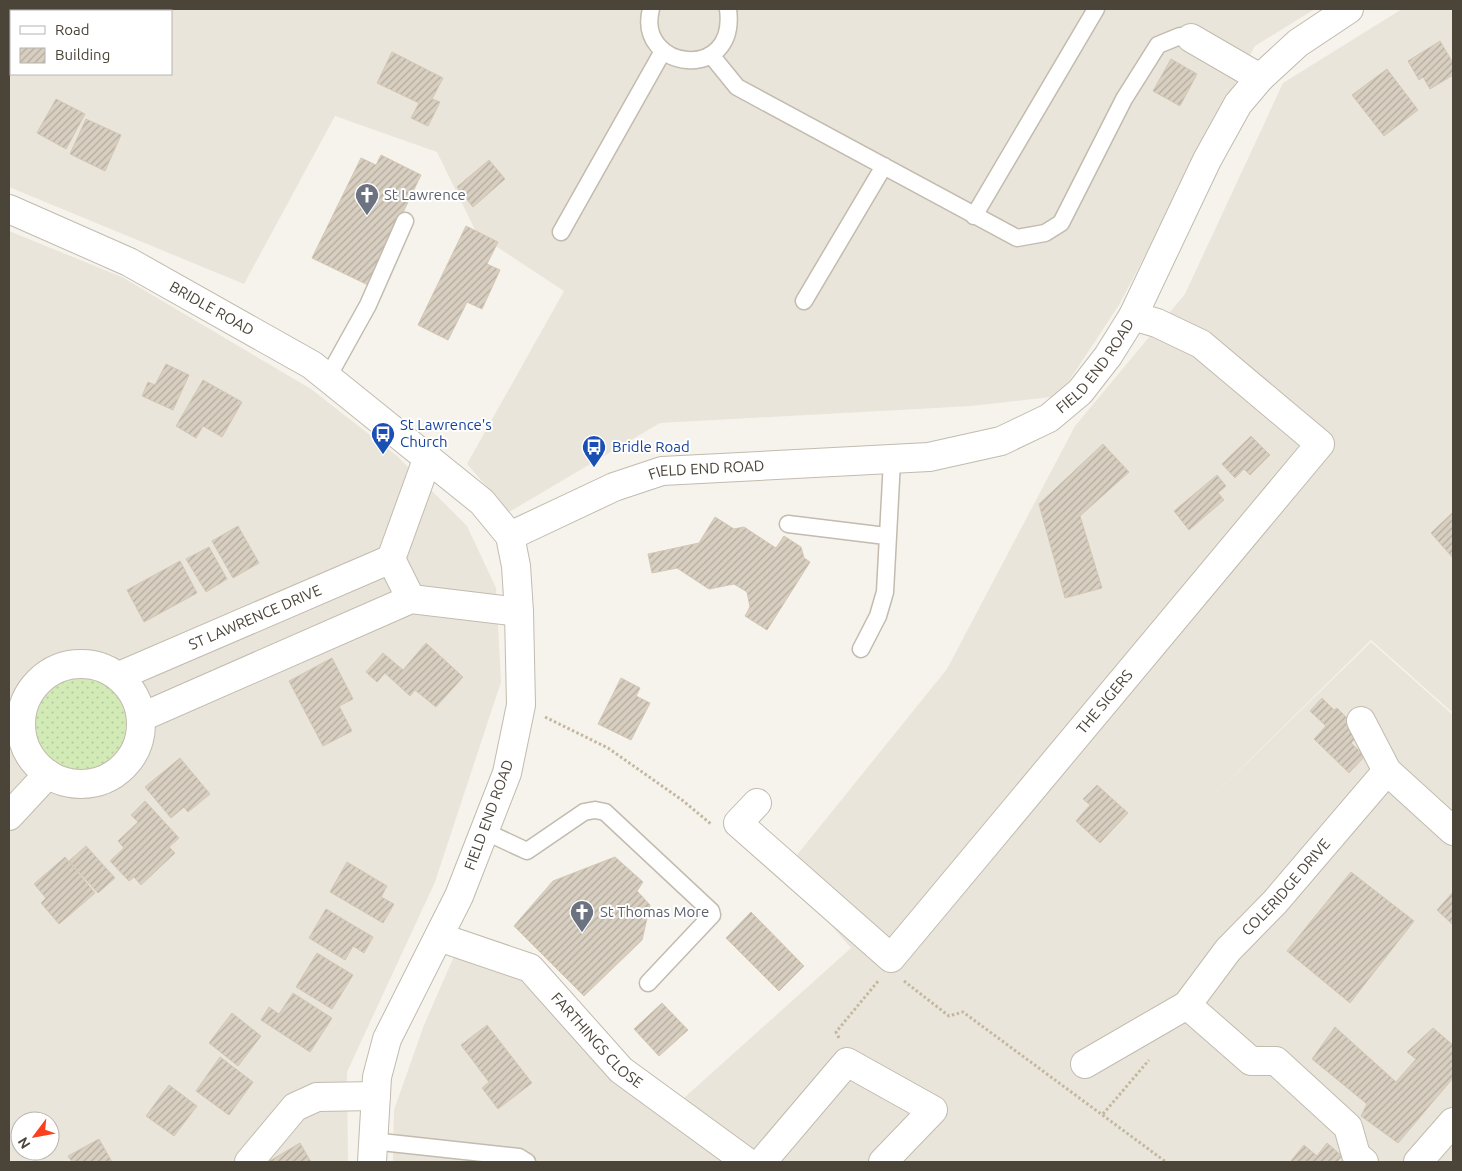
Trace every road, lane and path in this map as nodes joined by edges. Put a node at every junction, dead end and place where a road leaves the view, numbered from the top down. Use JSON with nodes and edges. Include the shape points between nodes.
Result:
{"nodes":[{"id":1,"x":651,"y":9,"type":"edge"},
{"id":2,"x":728,"y":9,"type":"edge"},
{"id":3,"x":1096,"y":9,"type":"edge"},
{"id":4,"x":1349,"y":9,"type":"edge"},
{"id":5,"x":1191,"y":38,"type":"joint"},
{"id":6,"x":663,"y":51,"type":"junction"},
{"id":7,"x":711,"y":55,"type":"junction"},
{"id":8,"x":1260,"y":78,"type":"junction"},
{"id":9,"x":884,"y":166,"type":"junction"},
{"id":10,"x":9,"y":209,"type":"edge"},
{"id":11,"x":974,"y":216,"type":"junction"},
{"id":12,"x":405,"y":221,"type":"dead end"},
{"id":13,"x":561,"y":232,"type":"dead end"},
{"id":14,"x":804,"y":301,"type":"dead end"},
{"id":15,"x":1133,"y":316,"type":"junction"},
{"id":16,"x":328,"y":377,"type":"junction"},
{"id":17,"x":428,"y":457,"type":"junction"},
{"id":18,"x":892,"y":461,"type":"junction"},
{"id":19,"x":788,"y":524,"type":"dead end"},
{"id":20,"x":510,"y":536,"type":"junction"},
{"id":21,"x":886,"y":536,"type":"junction"},
{"id":22,"x":391,"y":559,"type":"junction"},
{"id":23,"x":411,"y":599,"type":"junction"},
{"id":24,"x":519,"y":612,"type":"junction"},
{"id":25,"x":861,"y":649,"type":"dead end"},
{"id":26,"x":119,"y":676,"type":"junction"},
{"id":27,"x":17,"y":695,"type":"edge"},
{"id":28,"x":142,"y":717,"type":"junction"},
{"id":29,"x":1361,"y":721,"type":"dead end"},
{"id":30,"x":1387,"y":771,"type":"junction"},
{"id":31,"x":48,"y":774,"type":"junction"},
{"id":32,"x":757,"y":803,"type":"dead end"},
{"id":33,"x":9,"y":816,"type":"edge"},
{"id":34,"x":484,"y":831,"type":"junction"},
{"id":35,"x":1453,"y":831,"type":"edge"},
{"id":36,"x":439,"y":937,"type":"junction"},
{"id":37,"x":891,"y":958,"type":"junction"},
{"id":38,"x":648,"y":983,"type":"dead end"},
{"id":39,"x":1187,"y":1005,"type":"junction"},
{"id":40,"x":847,"y":1062,"type":"junction"},
{"id":41,"x":1085,"y":1064,"type":"dead end"},
{"id":42,"x":376,"y":1096,"type":"junction"},
{"id":43,"x":1453,"y":1122,"type":"edge"},
{"id":44,"x":372,"y":1152,"type":"edge"},
{"id":45,"x":249,"y":1162,"type":"edge"},
{"id":46,"x":527,"y":1162,"type":"edge"},
{"id":47,"x":747,"y":1162,"type":"edge"},
{"id":48,"x":762,"y":1162,"type":"edge"},
{"id":49,"x":883,"y":1162,"type":"edge"},
{"id":50,"x":1364,"y":1162,"type":"edge"},
{"id":51,"x":1418,"y":1162,"type":"edge"}],
"edges":[{"from":1,"to":6,"type":"lane","via":[[649,25]]},
{"from":2,"to":7,"type":"lane","via":[[728,35]]},
{"from":3,"to":11,"type":"lane"},
{"from":4,"to":8,"type":"street","name":"FIELD END ROAD","via":[[1298,43]]},
{"from":5,"to":8,"type":"street"},
{"from":5,"to":11,"type":"lane","via":[[1180,36],[1158,45],[1124,99],[1061,223],[1054,229],[1017,238]]},
{"from":6,"to":7,"type":"lane","via":[[678,59],[695,61]]},
{"from":6,"to":13,"type":"lane"},
{"from":7,"to":9,"type":"lane","via":[[736,87]]},
{"from":8,"to":15,"type":"street","name":"FIELD END ROAD","via":[[1225,126]]},
{"from":9,"to":11,"type":"lane"},
{"from":9,"to":14,"type":"lane"},
{"from":10,"to":16,"type":"street","name":"BRIDLE ROAD","via":[[129,262],[304,360]]},
{"from":12,"to":16,"type":"lane","via":[[368,305]]},
{"from":15,"to":18,"type":"street","name":"FIELD END ROAD","via":[[1080,392],[1049,418],[983,447],[929,458]]},
{"from":15,"to":37,"type":"street","name":"THE SIGERS","via":[[1157,323],[1201,344],[1320,444]]},
{"from":16,"to":17,"type":"street","name":"BRIDLE ROAD"},
{"from":17,"to":20,"type":"street","name":"BRIDLE ROAD","via":[[482,502]]},
{"from":17,"to":22,"type":"street"},
{"from":18,"to":20,"type":"street","name":"FIELD END ROAD","via":[[662,471],[642,476]]},
{"from":18,"to":21,"type":"lane"},
{"from":19,"to":21,"type":"lane"},
{"from":20,"to":24,"type":"street","name":"FIELD END ROAD"},
{"from":21,"to":25,"type":"lane","via":[[885,592],[878,616]]},
{"from":22,"to":23,"type":"street"},
{"from":22,"to":26,"type":"street","name":"ST LAWRENCE DRIVE"},
{"from":23,"to":24,"type":"street"},
{"from":23,"to":28,"type":"street"},
{"from":24,"to":34,"type":"street","name":"FIELD END ROAD","via":[[521,705],[507,773]]},
{"from":26,"to":27,"type":"street","via":[[91,664],[72,664],[52,671]]},
{"from":26,"to":28,"type":"street","via":[[133,692]]},
{"from":27,"to":31,"type":"street","via":[[23,738],[33,760]]},
{"from":28,"to":31,"type":"street","via":[[140,738],[132,757],[126,766],[108,778],[82,785],[61,781]]},
{"from":29,"to":30,"type":"street"},
{"from":30,"to":35,"type":"street"},
{"from":30,"to":39,"type":"street","name":"COLERIDGE DRIVE","via":[[1275,902],[1228,950]]},
{"from":31,"to":33,"type":"street"},
{"from":32,"to":37,"type":"street","via":[[738,823]]},
{"from":34,"to":36,"type":"street","name":"FIELD END ROAD"},
{"from":34,"to":38,"type":"lane","via":[[527,851],[584,812],[605,812],[711,911],[712,915]]},
{"from":36,"to":42,"type":"street","name":"FIELD END ROAD","via":[[387,1039],[377,1077]]},
{"from":36,"to":47,"type":"street","name":"FARTHINGS CLOSE","via":[[530,968],[621,1070]]},
{"from":37,"to":40,"type":"path","via":[[888,969],[836,1032]]},
{"from":39,"to":41,"type":"street","name":"COLERIDGE DRIVE"},
{"from":39,"to":50,"type":"street","via":[[1251,1061],[1276,1061],[1348,1127],[1356,1156]]},
{"from":40,"to":48,"type":"street"},
{"from":40,"to":49,"type":"street","via":[[933,1110]]},
{"from":42,"to":44,"type":"street","name":"FIELD END ROAD"},
{"from":42,"to":45,"type":"street","via":[[318,1097],[295,1107]]},
{"from":43,"to":51,"type":"street"},
{"from":44,"to":46,"type":"lane","via":[[519,1157]]}]}
